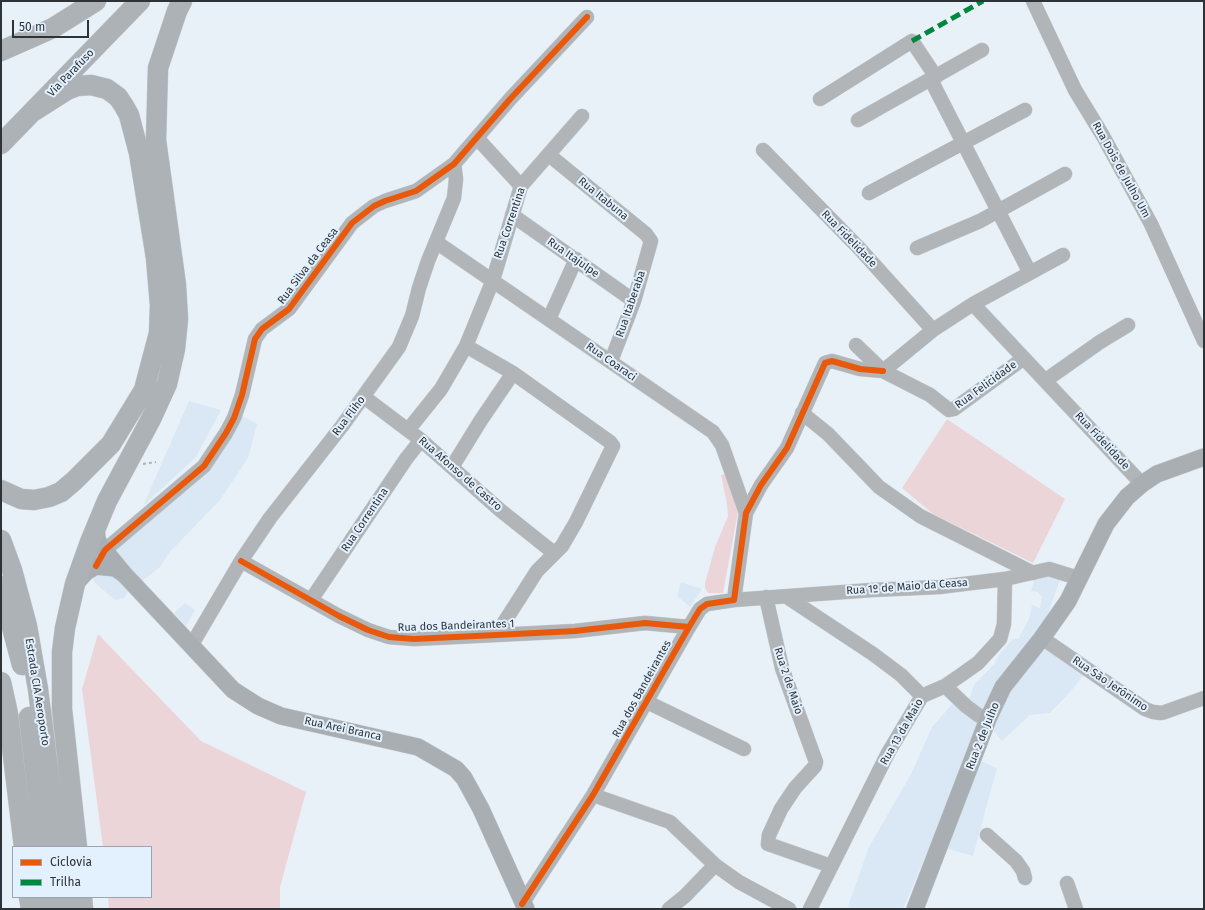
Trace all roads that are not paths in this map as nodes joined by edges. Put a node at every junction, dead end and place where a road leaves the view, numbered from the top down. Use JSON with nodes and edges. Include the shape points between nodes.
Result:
{"nodes":[{"id":1,"x":96,"y":1,"type":"edge"},
{"id":2,"x":123,"y":1,"type":"edge"},
{"id":3,"x":140,"y":1,"type":"edge"},
{"id":4,"x":182,"y":1,"type":"edge"},
{"id":5,"x":1033,"y":1,"type":"edge"},
{"id":6,"x":587,"y":17,"type":"dead end"},
{"id":7,"x":982,"y":50,"type":"dead end"},
{"id":8,"x":1,"y":51,"type":"edge"},
{"id":9,"x":933,"y":79,"type":"junction"},
{"id":10,"x":820,"y":99,"type":"dead end"},
{"id":11,"x":1025,"y":110,"type":"dead end"},
{"id":12,"x":34,"y":111,"type":"junction"},
{"id":13,"x":582,"y":116,"type":"dead end"},
{"id":14,"x":858,"y":120,"type":"dead end"},
{"id":15,"x":1,"y":125,"type":"edge"},
{"id":16,"x":477,"y":138,"type":"junction"},
{"id":17,"x":964,"y":143,"type":"junction"},
{"id":18,"x":1,"y":144,"type":"edge"},
{"id":19,"x":763,"y":150,"type":"dead end"},
{"id":20,"x":549,"y":155,"type":"junction"},
{"id":21,"x":454,"y":164,"type":"junction"},
{"id":22,"x":1065,"y":174,"type":"dead end"},
{"id":23,"x":521,"y":186,"type":"junction"},
{"id":24,"x":869,"y":193,"type":"dead end"},
{"id":25,"x":998,"y":212,"type":"junction"},
{"id":26,"x":512,"y":215,"type":"junction"},
{"id":27,"x":436,"y":242,"type":"junction"},
{"id":28,"x":650,"y":246,"type":"joint"},
{"id":29,"x":917,"y":248,"type":"dead end"},
{"id":30,"x":1063,"y":255,"type":"dead end"},
{"id":31,"x":576,"y":259,"type":"junction"},
{"id":32,"x":1030,"y":273,"type":"junction"},
{"id":33,"x":493,"y":280,"type":"junction"},
{"id":34,"x":634,"y":301,"type":"junction"},
{"id":35,"x":973,"y":304,"type":"junction"},
{"id":36,"x":549,"y":319,"type":"junction"},
{"id":37,"x":1128,"y":325,"type":"dead end"},
{"id":38,"x":933,"y":330,"type":"junction"},
{"id":39,"x":1204,"y":341,"type":"edge"},
{"id":40,"x":856,"y":345,"type":"dead end"},
{"id":41,"x":466,"y":346,"type":"junction"},
{"id":42,"x":1024,"y":358,"type":"junction"},
{"id":43,"x":611,"y":361,"type":"junction"},
{"id":44,"x":883,"y":371,"type":"junction"},
{"id":45,"x":514,"y":373,"type":"junction"},
{"id":46,"x":1046,"y":380,"type":"junction"},
{"id":47,"x":364,"y":397,"type":"junction"},
{"id":48,"x":802,"y":413,"type":"junction"},
{"id":49,"x":408,"y":430,"type":"junction"},
{"id":50,"x":421,"y":440,"type":"junction"},
{"id":51,"x":1204,"y":456,"type":"edge"},
{"id":52,"x":452,"y":467,"type":"junction"},
{"id":53,"x":1142,"y":484,"type":"junction"},
{"id":54,"x":1,"y":490,"type":"edge"},
{"id":55,"x":746,"y":513,"type":"junction"},
{"id":56,"x":96,"y":527,"type":"junction"},
{"id":57,"x":1,"y":540,"type":"edge"},
{"id":58,"x":105,"y":550,"type":"junction"},
{"id":59,"x":554,"y":553,"type":"junction"},
{"id":60,"x":241,"y":561,"type":"junction"},
{"id":61,"x":96,"y":566,"type":"junction"},
{"id":62,"x":1033,"y":573,"type":"junction"},
{"id":63,"x":124,"y":574,"type":"junction"},
{"id":64,"x":1078,"y":578,"type":"junction"},
{"id":65,"x":1005,"y":579,"type":"junction"},
{"id":66,"x":75,"y":584,"type":"junction"},
{"id":67,"x":1,"y":586,"type":"edge"},
{"id":68,"x":766,"y":597,"type":"junction"},
{"id":69,"x":787,"y":597,"type":"junction"},
{"id":70,"x":312,"y":600,"type":"junction"},
{"id":71,"x":734,"y":600,"type":"junction"},
{"id":72,"x":689,"y":627,"type":"junction"},
{"id":73,"x":496,"y":635,"type":"junction"},
{"id":74,"x":1042,"y":638,"type":"junction"},
{"id":75,"x":191,"y":646,"type":"junction"},
{"id":76,"x":1,"y":682,"type":"edge"},
{"id":77,"x":945,"y":686,"type":"junction"},
{"id":78,"x":922,"y":696,"type":"junction"},
{"id":79,"x":1204,"y":698,"type":"edge"},
{"id":80,"x":647,"y":702,"type":"junction"},
{"id":81,"x":988,"y":719,"type":"junction"},
{"id":82,"x":744,"y":749,"type":"dead end"},
{"id":83,"x":594,"y":795,"type":"junction"},
{"id":84,"x":987,"y":835,"type":"dead end"},
{"id":85,"x":24,"y":846,"type":"edge"},
{"id":86,"x":44,"y":846,"type":"edge"},
{"id":87,"x":58,"y":846,"type":"edge"},
{"id":88,"x":77,"y":846,"type":"edge"},
{"id":89,"x":715,"y":865,"type":"junction"},
{"id":90,"x":832,"y":866,"type":"junction"},
{"id":91,"x":1025,"y":878,"type":"dead end"},
{"id":92,"x":1067,"y":883,"type":"dead end"},
{"id":93,"x":29,"y":898,"type":"edge"},
{"id":94,"x":49,"y":898,"type":"edge"},
{"id":95,"x":63,"y":898,"type":"edge"},
{"id":96,"x":82,"y":898,"type":"edge"},
{"id":97,"x":524,"y":906,"type":"edge"},
{"id":98,"x":31,"y":909,"type":"edge"},
{"id":99,"x":50,"y":909,"type":"edge"},
{"id":100,"x":64,"y":909,"type":"edge"},
{"id":101,"x":83,"y":909,"type":"edge"},
{"id":102,"x":669,"y":909,"type":"edge"},
{"id":103,"x":789,"y":909,"type":"edge"},
{"id":104,"x":810,"y":909,"type":"edge"},
{"id":105,"x":915,"y":909,"type":"edge"},
{"id":106,"x":1076,"y":909,"type":"edge"}],
"edges":[{"from":1,"to":8,"type":"highway","via":[[53,28]]},
{"from":2,"to":15,"type":"highway","name":"Via Parafuso"},
{"from":3,"to":12,"type":"highway","name":"Via Parafuso"},
{"from":4,"to":56,"type":"highway","via":[[158,68],[156,132],[176,286],[178,319],[175,349],[164,391],[152,419],[107,501]]},
{"from":5,"to":39,"type":"street","name":"Rua Dois de Julho Um","via":[[1075,90],[1151,224]]},
{"from":6,"to":16,"type":"street","name":"Rua Silva da Ceasa"},
{"from":7,"to":9,"type":"street"},
{"from":9,"to":10,"type":"street","via":[[912,41]]},
{"from":9,"to":14,"type":"street"},
{"from":9,"to":17,"type":"street"},
{"from":11,"to":17,"type":"street"},
{"from":12,"to":18,"type":"highway","name":"Via Parafuso"},
{"from":12,"to":54,"type":"highway","via":[[67,90],[91,85],[107,89],[118,97],[124,106],[129,115],[139,153],[156,258],[160,305],[159,333],[144,390],[111,444],[85,470],[61,492],[49,497],[21,499]]},
{"from":13,"to":20,"type":"street","name":"Rua Correntina"},
{"from":16,"to":21,"type":"street","name":"Rua Silva da Ceasa"},
{"from":16,"to":23,"type":"street"},
{"from":17,"to":24,"type":"street"},
{"from":17,"to":25,"type":"street"},
{"from":19,"to":38,"type":"street","name":"Rua Fidelidade","via":[[859,248]]},
{"from":20,"to":23,"type":"street","name":"Rua Correntina"},
{"from":20,"to":28,"type":"street","name":"Rua Itabuna","via":[[646,234]]},
{"from":21,"to":27,"type":"street","name":"Rua Fliho","via":[[455,194]]},
{"from":21,"to":58,"type":"street","name":"Rua Silva da Ceasa","via":[[416,191],[374,206],[352,223],[289,309],[262,329],[255,339],[234,418],[204,466]]},
{"from":22,"to":25,"type":"street"},
{"from":23,"to":26,"type":"street","name":"Rua Correntina"},
{"from":25,"to":29,"type":"street"},
{"from":25,"to":32,"type":"street"},
{"from":26,"to":31,"type":"street","name":"Rua Itajulpe"},
{"from":26,"to":33,"type":"street","name":"Rua Correntina"},
{"from":27,"to":33,"type":"street","name":"Rua Coaraci"},
{"from":27,"to":47,"type":"street","name":"Rua Fliho","via":[[407,331],[391,360]]},
{"from":28,"to":34,"type":"street","name":"Rua Itaberaba"},
{"from":30,"to":32,"type":"street"},
{"from":31,"to":34,"type":"street","name":"Rua Itajulpe"},
{"from":31,"to":36,"type":"street"},
{"from":32,"to":35,"type":"street"},
{"from":33,"to":36,"type":"street","name":"Rua Coaraci"},
{"from":33,"to":41,"type":"street","name":"Rua Correntina"},
{"from":34,"to":43,"type":"street","name":"Rua Itaberaba"},
{"from":35,"to":38,"type":"street"},
{"from":35,"to":42,"type":"street","name":"Rua Fidelidade"},
{"from":36,"to":43,"type":"street","name":"Rua Coaraci"},
{"from":37,"to":46,"type":"street"},
{"from":38,"to":44,"type":"street"},
{"from":40,"to":44,"type":"street"},
{"from":41,"to":45,"type":"street"},
{"from":41,"to":49,"type":"street","name":"Rua Correntina","via":[[440,389]]},
{"from":42,"to":44,"type":"street","name":"Rua Felicidade","via":[[954,409],[947,410],[930,395]]},
{"from":42,"to":46,"type":"street","name":"Rua Fidelidade"},
{"from":43,"to":55,"type":"street","name":"Rua Coaraci","via":[[719,438]]},
{"from":44,"to":48,"type":"street","via":[[860,369],[829,361],[824,365]]},
{"from":45,"to":52,"type":"street"},
{"from":45,"to":59,"type":"street","via":[[613,446],[576,522],[562,546]]},
{"from":46,"to":53,"type":"street","name":"Rua Fidelidade"},
{"from":47,"to":49,"type":"street","name":"Rua Afonso de Castro"},
{"from":47,"to":60,"type":"street","name":"Rua Fliho","via":[[270,518]]},
{"from":48,"to":55,"type":"street","via":[[787,448],[761,484]]},
{"from":48,"to":62,"type":"street","via":[[828,434],[879,487],[920,516]]},
{"from":49,"to":50,"type":"street","name":"Rua Afonso de Castro"},
{"from":50,"to":52,"type":"street","name":"Rua Afonso de Castro"},
{"from":50,"to":70,"type":"street","name":"Rua Correntina"},
{"from":51,"to":53,"type":"main road","name":"Rua 2 de Julho","via":[[1158,474]]},
{"from":52,"to":59,"type":"street","name":"Rua Afonso de Castro"},
{"from":53,"to":64,"type":"main road","name":"Rua 2 de Julho","via":[[1127,497],[1106,524]]},
{"from":55,"to":71,"type":"street"},
{"from":56,"to":58,"type":"main road","name":"Rua Arei Branca","via":[[97,539]]},
{"from":56,"to":66,"type":"highway"},
{"from":57,"to":87,"type":"highway","name":"Estrada CIA Aeroporto","via":[[27,626],[38,689]]},
{"from":58,"to":61,"type":"street","name":"Rua Silva da Ceasa"},
{"from":58,"to":63,"type":"main road","name":"Rua Arei Branca"},
{"from":59,"to":73,"type":"street","via":[[537,571]]},
{"from":60,"to":70,"type":"street","name":"Rua dos Bandeirantes 1"},
{"from":60,"to":75,"type":"street","name":"Rua Fliho"},
{"from":61,"to":63,"type":"main road","name":"Rua Arei Branca","via":[[115,568]]},
{"from":61,"to":66,"type":"main road"},
{"from":62,"to":64,"type":"street","name":"Rua 1º de Maio da Ceasa","via":[[1056,570]]},
{"from":62,"to":65,"type":"street","name":"Rua 1º de Maio da Ceasa"},
{"from":63,"to":75,"type":"main road","name":"Rua Arei Branca"},
{"from":64,"to":74,"type":"main road","name":"Rua 2 de Julho","via":[[1068,601]]},
{"from":65,"to":69,"type":"street","name":"Rua 1º de Maio da Ceasa","via":[[939,587]]},
{"from":65,"to":77,"type":"street","name":"Rua 13 da Maio","via":[[1004,624],[1000,639],[978,663]]},
{"from":66,"to":88,"type":"highway","via":[[64,640],[62,702]]},
{"from":67,"to":86,"type":"highway","name":"Estrada CIA Aeroporto","via":[[25,678]]},
{"from":68,"to":69,"type":"street","name":"Rua 1º de Maio da Ceasa"},
{"from":68,"to":71,"type":"street","name":"Rua 1º de Maio da Ceasa"},
{"from":68,"to":90,"type":"street","name":"Rua 2 de Maio","via":[[782,668],[816,762],[781,809],[767,843],[769,846]]},
{"from":69,"to":78,"type":"street","via":[[873,654],[901,675]]},
{"from":70,"to":73,"type":"street","name":"Rua dos Bandeirantes 1","via":[[368,630],[389,637],[414,639]]},
{"from":71,"to":72,"type":"street","name":"Rua dos Bandeirantes","via":[[707,604],[700,609]]},
{"from":72,"to":73,"type":"street","name":"Rua dos Bandeirantes 1","via":[[645,622]]},
{"from":72,"to":80,"type":"street","name":"Rua dos Bandeirantes"},
{"from":74,"to":79,"type":"street","name":"Rua São Jerônimo","via":[[1153,712],[1162,713]]},
{"from":74,"to":81,"type":"main road","name":"Rua 2 de Julho","via":[[1003,687]]},
{"from":75,"to":97,"type":"main road","name":"Rua Arei Branca","via":[[233,690],[258,706],[281,716],[418,747],[456,769],[464,778],[481,809]]},
{"from":76,"to":85,"type":"highway","via":[[8,714]]},
{"from":77,"to":78,"type":"street","name":"Rua 13 da Maio"},
{"from":77,"to":81,"type":"street","via":[[966,706]]},
{"from":78,"to":90,"type":"street","name":"Rua 13 da Maio","via":[[888,753]]},
{"from":80,"to":82,"type":"street"},
{"from":80,"to":83,"type":"street","name":"Rua dos Bandeirantes"},
{"from":81,"to":105,"type":"main road","name":"Rua 2 de Julho"},
{"from":83,"to":89,"type":"street","via":[[670,822]]},
{"from":83,"to":97,"type":"street","name":"Rua dos Bandeirantes"},
{"from":84,"to":91,"type":"street","via":[[1016,861]]},
{"from":89,"to":102,"type":"street","via":[[690,892]]},
{"from":89,"to":103,"type":"street","via":[[739,882]]},
{"from":90,"to":104,"type":"street","name":"Rua 13 da Maio"},
{"from":92,"to":106,"type":"street"},
{"from":93,"to":98,"type":"highway"},
{"from":94,"to":99,"type":"highway"},
{"from":95,"to":100,"type":"highway"},
{"from":96,"to":101,"type":"highway"}]}
